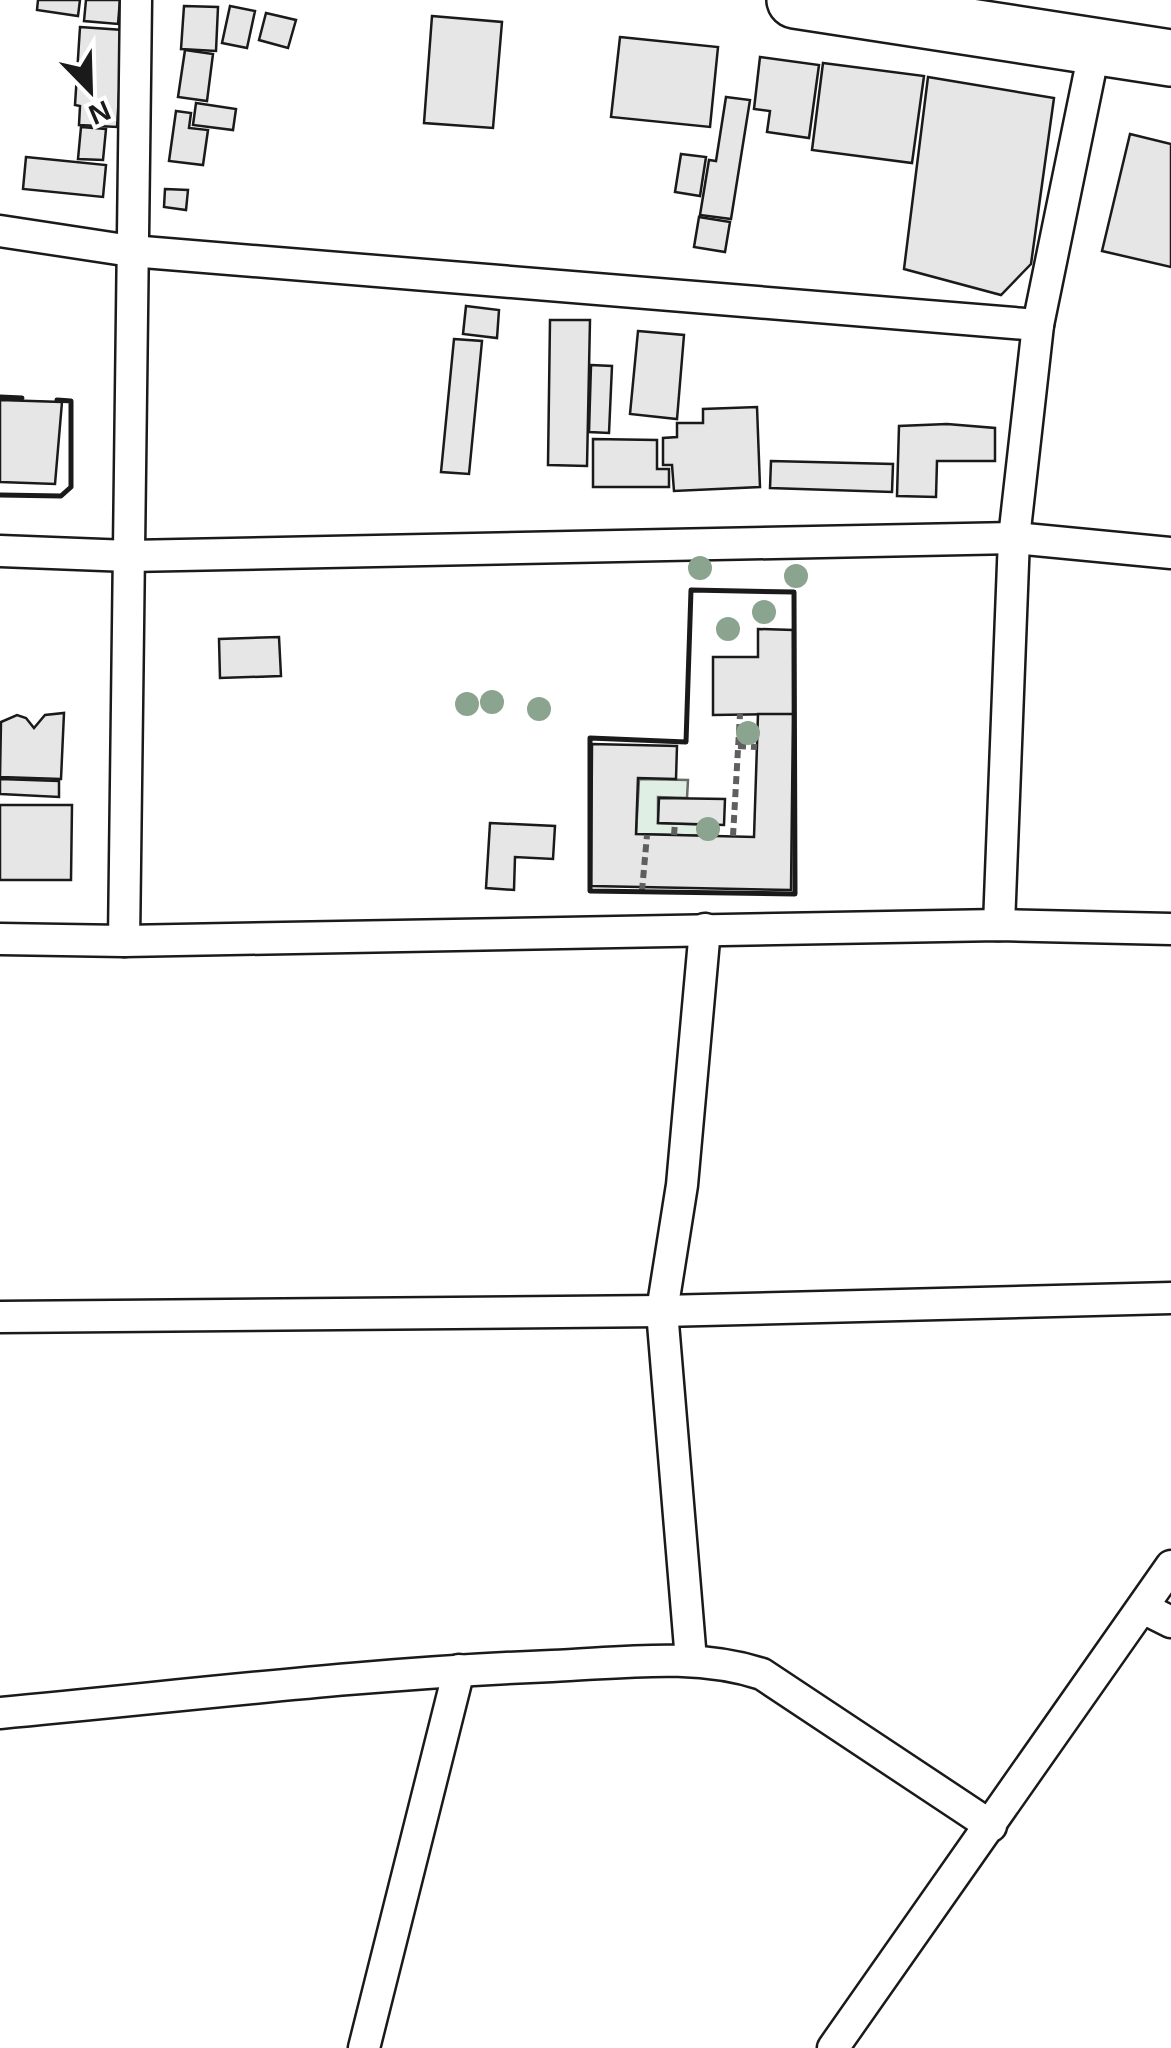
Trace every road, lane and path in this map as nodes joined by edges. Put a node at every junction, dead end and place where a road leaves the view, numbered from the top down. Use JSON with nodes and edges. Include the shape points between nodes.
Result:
{"nodes":[{"id":1,"x":136,"y":0,"type":"edge"},
{"id":2,"x":795,"y":0,"type":"edge"},
{"id":3,"x":1095,"y":46,"type":"junction"},
{"id":4,"x":1171,"y":58,"type":"edge"},
{"id":5,"x":0,"y":231,"type":"edge"},
{"id":6,"x":131,"y":251,"type":"junction"},
{"id":7,"x":1038,"y":325,"type":"junction"},
{"id":8,"x":1014,"y":538,"type":"junction"},
{"id":9,"x":0,"y":551,"type":"edge"},
{"id":10,"x":1171,"y":553,"type":"edge"},
{"id":11,"x":129,"y":556,"type":"junction"},
{"id":12,"x":740,"y":714,"type":"dead end"},
{"id":13,"x":738,"y":746,"type":"junction"},
{"id":14,"x":757,"y":748,"type":"dead end"},
{"id":15,"x":675,"y":823,"type":"dead end"},
{"id":16,"x":647,"y":834,"type":"dead end"},
{"id":17,"x":674,"y":835,"type":"dead end"},
{"id":18,"x":733,"y":836,"type":"dead end"},
{"id":19,"x":642,"y":891,"type":"dead end"},
{"id":20,"x":1000,"y":925,"type":"junction"},
{"id":21,"x":704,"y":929,"type":"junction"},
{"id":22,"x":1171,"y":929,"type":"edge"},
{"id":23,"x":0,"y":939,"type":"edge"},
{"id":24,"x":124,"y":941,"type":"junction"},
{"id":25,"x":1171,"y":1298,"type":"edge"},
{"id":26,"x":662,"y":1310,"type":"junction"},
{"id":27,"x":0,"y":1316,"type":"edge"},
{"id":28,"x":1171,"y":1566,"type":"edge"},
{"id":29,"x":1143,"y":1608,"type":"junction"},
{"id":30,"x":1171,"y":1622,"type":"edge"},
{"id":31,"x":691,"y":1660,"type":"junction"},
{"id":32,"x":460,"y":1670,"type":"junction"},
{"id":33,"x":0,"y":1713,"type":"edge"},
{"id":34,"x":991,"y":1826,"type":"junction"},
{"id":35,"x":364,"y":2048,"type":"edge"},
{"id":36,"x":833,"y":2048,"type":"edge"}],
"edges":[{"from":1,"to":6,"type":"street"},
{"from":2,"to":3,"type":"highway"},
{"from":3,"to":4,"type":"highway"},
{"from":3,"to":7,"type":"street"},
{"from":5,"to":6,"type":"street"},
{"from":6,"to":7,"type":"street"},
{"from":6,"to":11,"type":"street"},
{"from":7,"to":8,"type":"street"},
{"from":8,"to":10,"type":"street"},
{"from":8,"to":11,"type":"street"},
{"from":8,"to":20,"type":"street"},
{"from":9,"to":11,"type":"street"},
{"from":11,"to":24,"type":"street"},
{"from":12,"to":13,"type":"path"},
{"from":13,"to":14,"type":"path"},
{"from":13,"to":18,"type":"path"},
{"from":15,"to":17,"type":"path"},
{"from":16,"to":19,"type":"path"},
{"from":20,"to":21,"type":"street"},
{"from":20,"to":22,"type":"street"},
{"from":21,"to":24,"type":"street"},
{"from":21,"to":26,"type":"street","via":[[682,1185]]},
{"from":23,"to":24,"type":"street"},
{"from":25,"to":26,"type":"street"},
{"from":26,"to":27,"type":"street"},
{"from":26,"to":31,"type":"street"},
{"from":28,"to":29,"type":"street"},
{"from":29,"to":30,"type":"street"},
{"from":29,"to":34,"type":"street"},
{"from":31,"to":32,"type":"street"},
{"from":31,"to":34,"type":"street","via":[[762,1674]]},
{"from":32,"to":33,"type":"street"},
{"from":32,"to":35,"type":"street"},
{"from":34,"to":36,"type":"street"}]}
